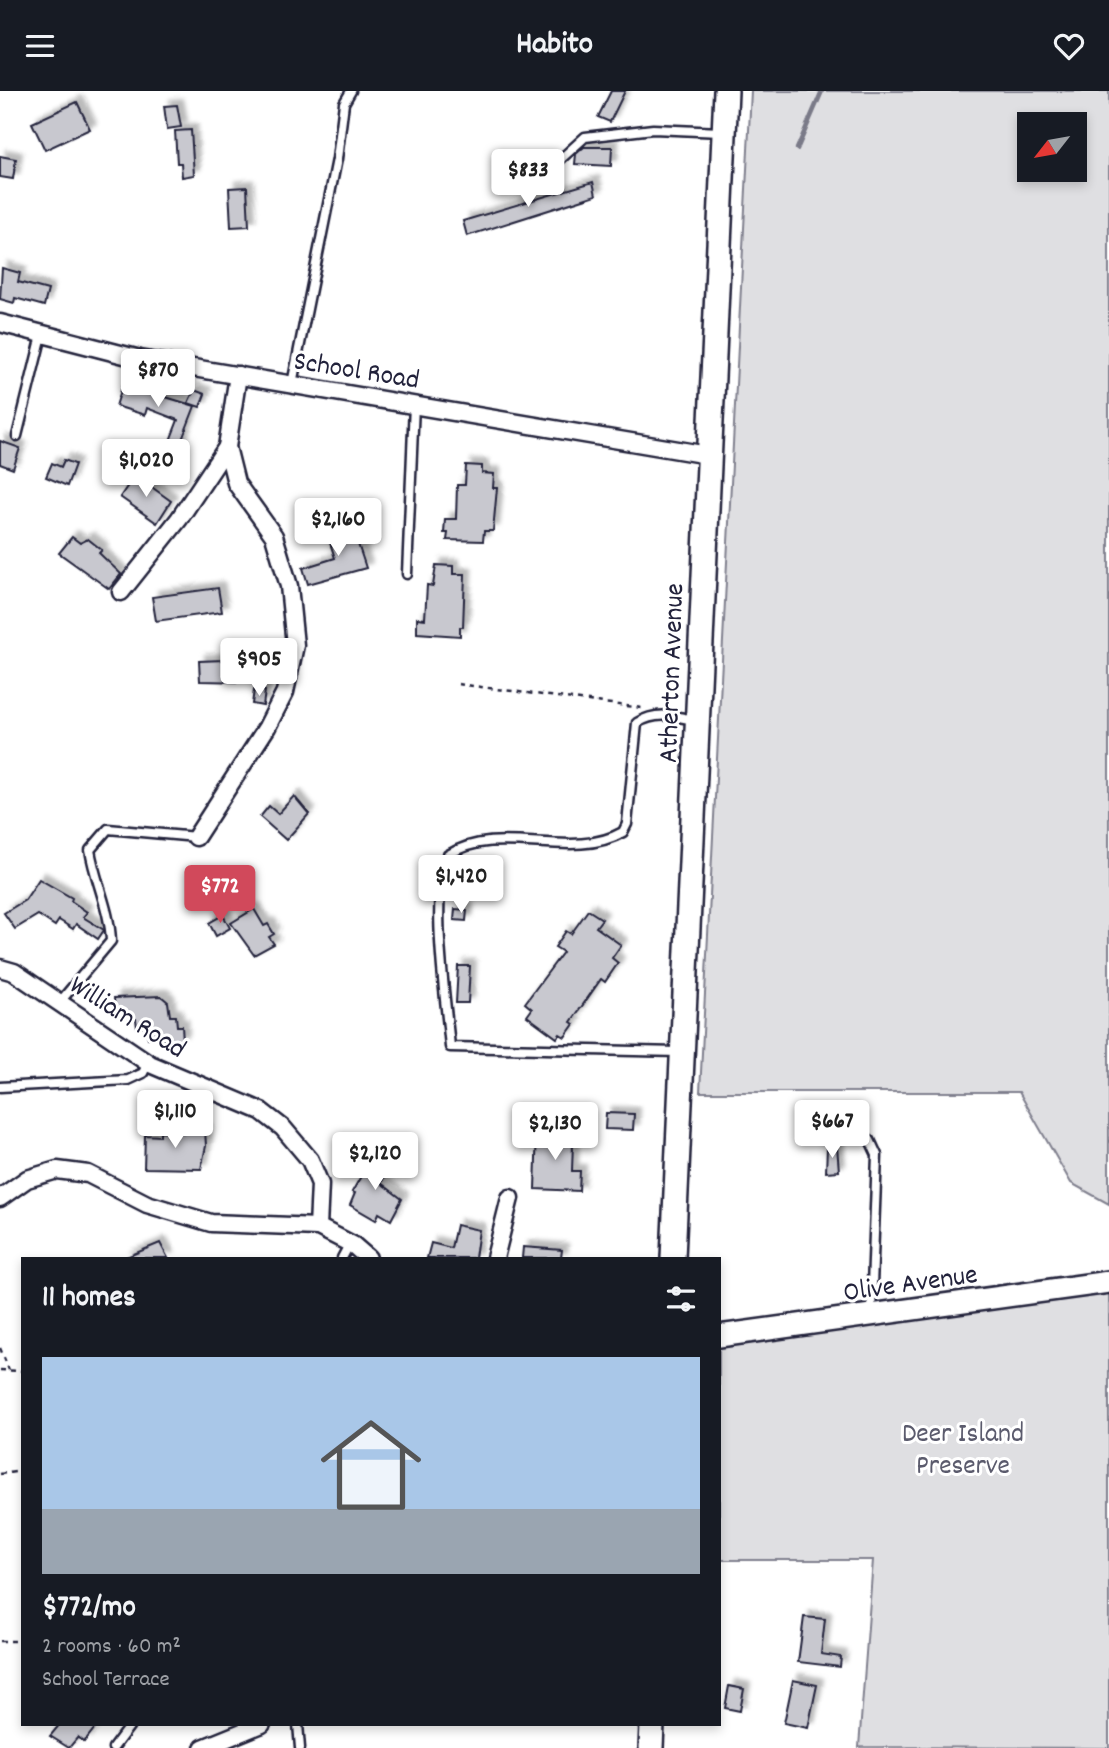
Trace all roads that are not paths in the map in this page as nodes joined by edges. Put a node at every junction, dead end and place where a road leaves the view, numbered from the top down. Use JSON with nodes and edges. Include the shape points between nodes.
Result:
{"nodes":[{"id":1,"x":351,"y":91,"type":"edge"},
{"id":2,"x":726,"y":91,"type":"edge"},
{"id":3,"x":724,"y":132,"type":"junction"},
{"id":4,"x":552,"y":167,"type":"dead end"},
{"id":5,"x":0,"y":323,"type":"edge"},
{"id":6,"x":42,"y":335,"type":"junction"},
{"id":7,"x":238,"y":375,"type":"junction"},
{"id":8,"x":292,"y":384,"type":"junction"},
{"id":9,"x":414,"y":404,"type":"junction"},
{"id":10,"x":17,"y":436,"type":"dead end"},
{"id":11,"x":227,"y":447,"type":"junction"},
{"id":12,"x":708,"y":455,"type":"junction"},
{"id":13,"x":407,"y":574,"type":"dead end"},
{"id":14,"x":121,"y":592,"type":"dead end"},
{"id":15,"x":697,"y":720,"type":"junction"},
{"id":16,"x":196,"y":837,"type":"joint"},
{"id":17,"x":0,"y":968,"type":"edge"},
{"id":18,"x":59,"y":1003,"type":"junction"},
{"id":19,"x":682,"y":1052,"type":"junction"},
{"id":20,"x":148,"y":1063,"type":"junction"},
{"id":21,"x":0,"y":1087,"type":"edge"},
{"id":22,"x":859,"y":1132,"type":"dead end"},
{"id":23,"x":0,"y":1198,"type":"edge"},
{"id":24,"x":510,"y":1198,"type":"dead end"},
{"id":25,"x":318,"y":1227,"type":"junction"},
{"id":26,"x":350,"y":1243,"type":"junction"},
{"id":27,"x":343,"y":1257,"type":"edge"},
{"id":28,"x":367,"y":1257,"type":"edge"},
{"id":29,"x":495,"y":1257,"type":"edge"},
{"id":30,"x":673,"y":1257,"type":"edge"},
{"id":31,"x":1109,"y":1282,"type":"edge"},
{"id":32,"x":871,"y":1315,"type":"junction"},
{"id":33,"x":721,"y":1336,"type":"edge"},
{"id":34,"x":130,"y":1726,"type":"edge"},
{"id":35,"x":257,"y":1726,"type":"edge"},
{"id":36,"x":298,"y":1726,"type":"edge"},
{"id":37,"x":652,"y":1726,"type":"edge"},
{"id":38,"x":113,"y":1748,"type":"edge"},
{"id":39,"x":203,"y":1748,"type":"edge"},
{"id":40,"x":300,"y":1748,"type":"edge"},
{"id":41,"x":650,"y":1748,"type":"edge"}],
"edges":[{"from":1,"to":8,"type":"lane","via":[[344,103]]},
{"from":2,"to":3,"type":"main road","name":"Atherton Avenue"},
{"from":3,"to":4,"type":"lane","via":[[653,129],[585,137]]},
{"from":3,"to":12,"type":"main road","name":"Atherton Avenue"},
{"from":5,"to":6,"type":"street","name":"School Road"},
{"from":6,"to":7,"type":"street","name":"School Road","via":[[140,359]]},
{"from":6,"to":10,"type":"lane"},
{"from":7,"to":8,"type":"street","name":"School Road"},
{"from":7,"to":11,"type":"street"},
{"from":8,"to":9,"type":"street","name":"School Road"},
{"from":9,"to":12,"type":"street","name":"School Road"},
{"from":9,"to":13,"type":"lane"},
{"from":11,"to":14,"type":"street","via":[[179,519]]},
{"from":11,"to":16,"type":"street","via":[[236,483],[274,536],[289,586],[295,645],[285,692],[267,727]]},
{"from":12,"to":15,"type":"main road","name":"Atherton Avenue"},
{"from":15,"to":19,"type":"main road","name":"Atherton Avenue"},
{"from":15,"to":19,"type":"lane","via":[[662,715],[637,723],[623,832],[597,842],[474,843],[448,855],[441,876],[450,1047]]},
{"from":16,"to":18,"type":"lane","via":[[108,829],[90,850],[94,877],[110,920],[111,941]]},
{"from":17,"to":18,"type":"street","name":"William Road","via":[[14,972]]},
{"from":18,"to":20,"type":"street","name":"William Road"},
{"from":19,"to":30,"type":"main road","name":"Atherton Avenue"},
{"from":20,"to":21,"type":"lane","via":[[143,1073],[128,1080]]},
{"from":20,"to":25,"type":"street","name":"William Road","via":[[261,1111],[283,1128],[310,1160],[320,1184]]},
{"from":22,"to":32,"type":"lane","via":[[870,1140],[877,1155]]},
{"from":23,"to":25,"type":"street","via":[[27,1179],[57,1170],[88,1174],[147,1203],[211,1223]]},
{"from":24,"to":29,"type":"street"},
{"from":25,"to":26,"type":"street"},
{"from":26,"to":27,"type":"lane"},
{"from":26,"to":28,"type":"street"},
{"from":31,"to":32,"type":"street","name":"Olive Avenue"},
{"from":32,"to":33,"type":"street","name":"Olive Avenue"},
{"from":34,"to":38,"type":"lane"},
{"from":35,"to":39,"type":"street"},
{"from":36,"to":40,"type":"lane"},
{"from":37,"to":41,"type":"main road"}]}
